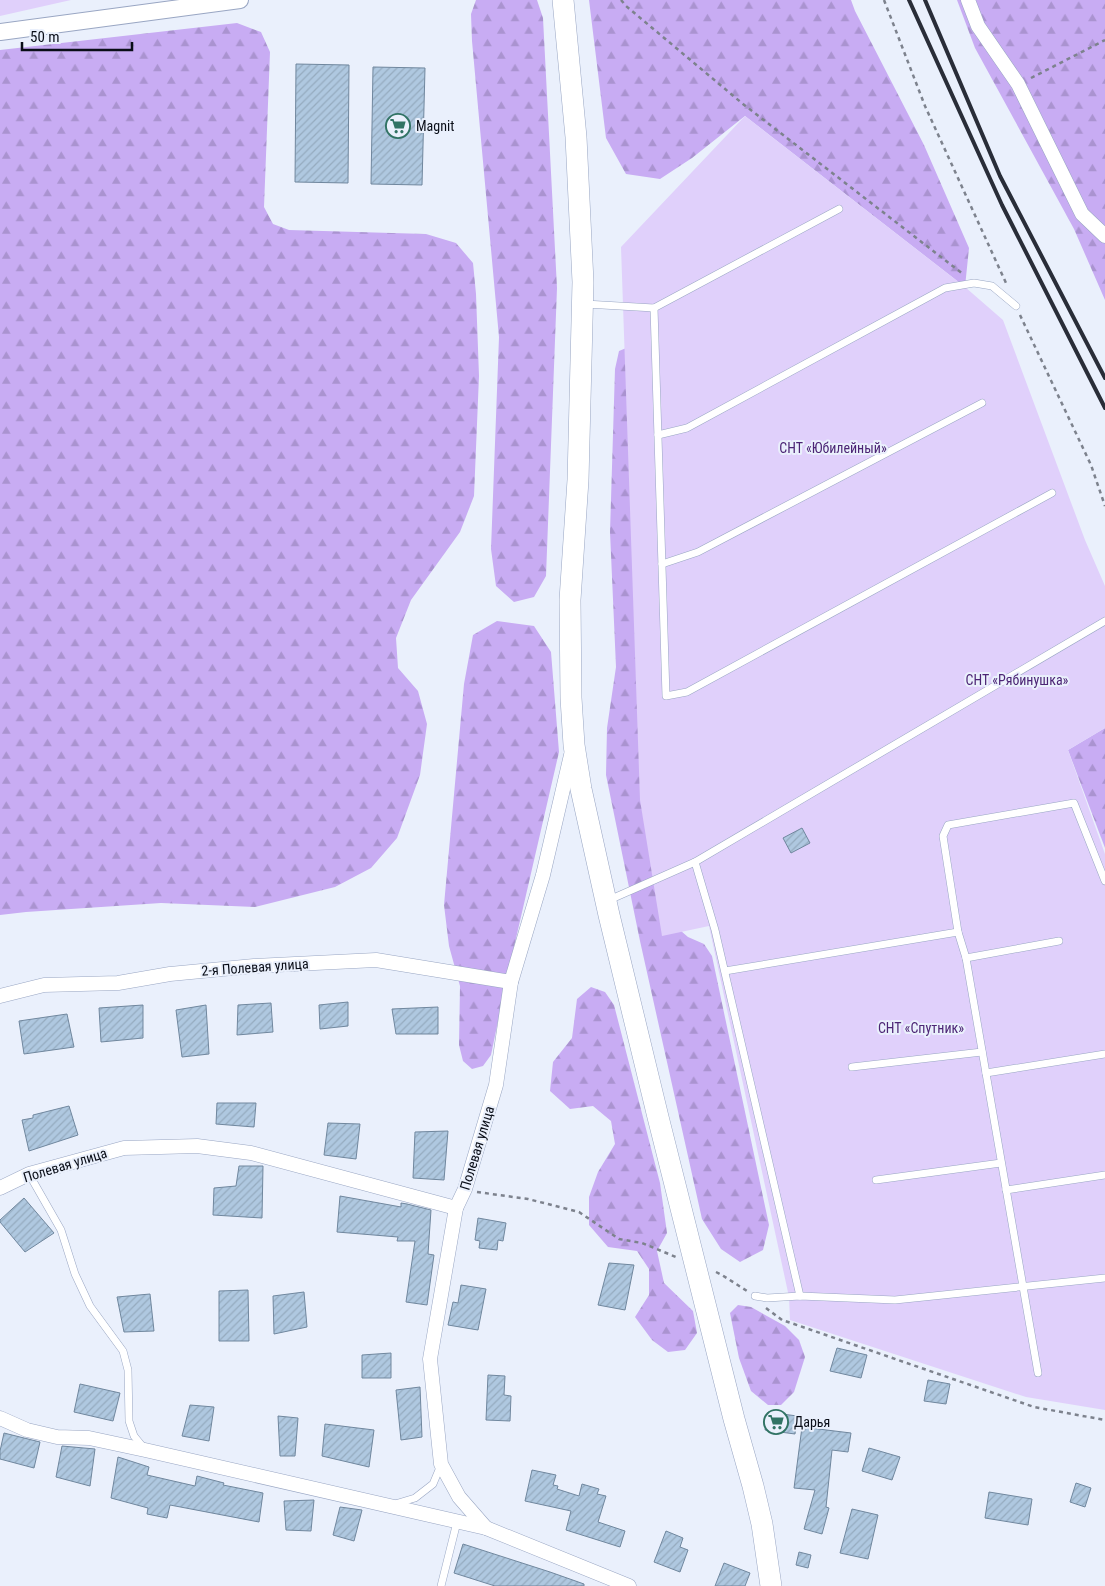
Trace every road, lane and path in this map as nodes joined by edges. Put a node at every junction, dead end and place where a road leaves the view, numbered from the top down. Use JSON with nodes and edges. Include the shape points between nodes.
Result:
{"nodes":[{"id":1,"x":240,"y":0,"type":"edge"},
{"id":2,"x":563,"y":0,"type":"edge"},
{"id":3,"x":621,"y":0,"type":"edge"},
{"id":4,"x":884,"y":0,"type":"edge"},
{"id":5,"x":968,"y":0,"type":"edge"},
{"id":6,"x":0,"y":32,"type":"edge"},
{"id":7,"x":1105,"y":40,"type":"edge"},
{"id":8,"x":1018,"y":84,"type":"junction"},
{"id":9,"x":839,"y":209,"type":"dead end"},
{"id":10,"x":1105,"y":236,"type":"edge"},
{"id":11,"x":974,"y":282,"type":"junction"},
{"id":12,"x":582,"y":304,"type":"junction"},
{"id":13,"x":1016,"y":306,"type":"junction"},
{"id":14,"x":654,"y":308,"type":"junction"},
{"id":15,"x":982,"y":403,"type":"dead end"},
{"id":16,"x":658,"y":435,"type":"junction"},
{"id":17,"x":1052,"y":493,"type":"dead end"},
{"id":18,"x":1105,"y":506,"type":"edge"},
{"id":19,"x":662,"y":564,"type":"junction"},
{"id":20,"x":1105,"y":621,"type":"edge"},
{"id":21,"x":574,"y":745,"type":"junction"},
{"id":22,"x":695,"y":862,"type":"junction"},
{"id":23,"x":1105,"y":881,"type":"edge"},
{"id":24,"x":606,"y":901,"type":"junction"},
{"id":25,"x":958,"y":932,"type":"junction"},
{"id":26,"x":1059,"y":941,"type":"dead end"},
{"id":27,"x":966,"y":958,"type":"junction"},
{"id":28,"x":724,"y":971,"type":"junction"},
{"id":29,"x":511,"y":982,"type":"junction"},
{"id":30,"x":0,"y":996,"type":"edge"},
{"id":31,"x":982,"y":1052,"type":"junction"},
{"id":32,"x":1105,"y":1054,"type":"edge"},
{"id":33,"x":852,"y":1066,"type":"dead end"},
{"id":34,"x":986,"y":1073,"type":"junction"},
{"id":35,"x":1002,"y":1163,"type":"junction"},
{"id":36,"x":29,"y":1174,"type":"junction"},
{"id":37,"x":1105,"y":1175,"type":"edge"},
{"id":38,"x":876,"y":1180,"type":"dead end"},
{"id":39,"x":0,"y":1188,"type":"edge"},
{"id":40,"x":465,"y":1189,"type":"junction"},
{"id":41,"x":1006,"y":1190,"type":"junction"},
{"id":42,"x":456,"y":1208,"type":"junction"},
{"id":43,"x":694,"y":1264,"type":"junction"},
{"id":44,"x":1105,"y":1278,"type":"edge"},
{"id":45,"x":1023,"y":1286,"type":"junction"},
{"id":46,"x":755,"y":1296,"type":"junction"},
{"id":47,"x":800,"y":1296,"type":"junction"},
{"id":48,"x":1038,"y":1373,"type":"dead end"},
{"id":49,"x":0,"y":1418,"type":"edge"},
{"id":50,"x":1105,"y":1420,"type":"edge"},
{"id":51,"x":145,"y":1450,"type":"junction"},
{"id":52,"x":441,"y":1464,"type":"junction"},
{"id":53,"x":389,"y":1506,"type":"junction"},
{"id":54,"x":457,"y":1522,"type":"junction"},
{"id":55,"x":486,"y":1528,"type":"junction"},
{"id":56,"x":441,"y":1586,"type":"edge"},
{"id":57,"x":629,"y":1586,"type":"edge"},
{"id":58,"x":771,"y":1586,"type":"edge"}],
"edges":[{"from":1,"to":6,"type":"street"},
{"from":2,"to":12,"type":"main road","via":[[576,137]]},
{"from":3,"to":11,"type":"path","via":[[743,104]]},
{"from":4,"to":13,"type":"path","via":[[925,106]]},
{"from":5,"to":8,"type":"street","via":[[978,26]]},
{"from":7,"to":8,"type":"path"},
{"from":8,"to":10,"type":"street","via":[[1082,214]]},
{"from":9,"to":14,"type":"lane"},
{"from":11,"to":13,"type":"lane","via":[[992,286]]},
{"from":11,"to":16,"type":"lane","via":[[945,288],[687,428]]},
{"from":12,"to":14,"type":"lane"},
{"from":12,"to":21,"type":"main road","via":[[578,480],[570,600]]},
{"from":13,"to":18,"type":"path","via":[[1091,465]]},
{"from":14,"to":16,"type":"lane"},
{"from":15,"to":19,"type":"lane","via":[[698,552]]},
{"from":16,"to":19,"type":"lane"},
{"from":17,"to":19,"type":"lane","via":[[687,692],[666,696]]},
{"from":20,"to":22,"type":"lane"},
{"from":21,"to":24,"type":"main road"},
{"from":21,"to":29,"type":"street","name":"Полевая улица","via":[[543,875]]},
{"from":22,"to":24,"type":"lane"},
{"from":22,"to":28,"type":"lane"},
{"from":23,"to":25,"type":"lane","via":[[1074,803],[948,825],[943,836]]},
{"from":24,"to":43,"type":"main road"},
{"from":25,"to":27,"type":"lane"},
{"from":25,"to":28,"type":"lane"},
{"from":26,"to":27,"type":"lane"},
{"from":27,"to":31,"type":"lane"},
{"from":28,"to":47,"type":"lane"},
{"from":29,"to":30,"type":"street","name":"2-я Полевая улица","via":[[376,960],[254,966],[118,983],[44,985]]},
{"from":29,"to":40,"type":"street","name":"Полевая улица","via":[[496,1085]]},
{"from":31,"to":33,"type":"lane"},
{"from":31,"to":34,"type":"lane"},
{"from":32,"to":34,"type":"lane"},
{"from":34,"to":35,"type":"lane"},
{"from":35,"to":38,"type":"lane"},
{"from":35,"to":41,"type":"lane"},
{"from":36,"to":39,"type":"street","name":"Полевая улица"},
{"from":36,"to":42,"type":"street","name":"Полевая улица","via":[[124,1148],[197,1146],[251,1153]]},
{"from":36,"to":51,"type":"lane","via":[[61,1230],[75,1274],[90,1306],[123,1351],[128,1370],[129,1421],[134,1436]]},
{"from":37,"to":41,"type":"lane"},
{"from":40,"to":42,"type":"street","name":"Полевая улица"},
{"from":40,"to":43,"type":"path","via":[[579,1212],[619,1239],[642,1243]]},
{"from":41,"to":45,"type":"lane"},
{"from":42,"to":52,"type":"street","via":[[430,1359]]},
{"from":43,"to":46,"type":"path","via":[[722,1275]]},
{"from":43,"to":58,"type":"main road","via":[[753,1486]]},
{"from":44,"to":45,"type":"lane"},
{"from":45,"to":47,"type":"lane","via":[[895,1300]]},
{"from":45,"to":48,"type":"lane"},
{"from":46,"to":47,"type":"lane"},
{"from":46,"to":50,"type":"path","via":[[782,1320],[1034,1407]]},
{"from":49,"to":51,"type":"street","via":[[27,1430],[56,1437],[89,1438]]},
{"from":51,"to":53,"type":"street"},
{"from":52,"to":53,"type":"lane","via":[[433,1484],[415,1498]]},
{"from":52,"to":55,"type":"street","via":[[459,1497]]},
{"from":53,"to":54,"type":"street"},
{"from":54,"to":55,"type":"street"},
{"from":54,"to":56,"type":"lane"},
{"from":55,"to":57,"type":"street"}]}
